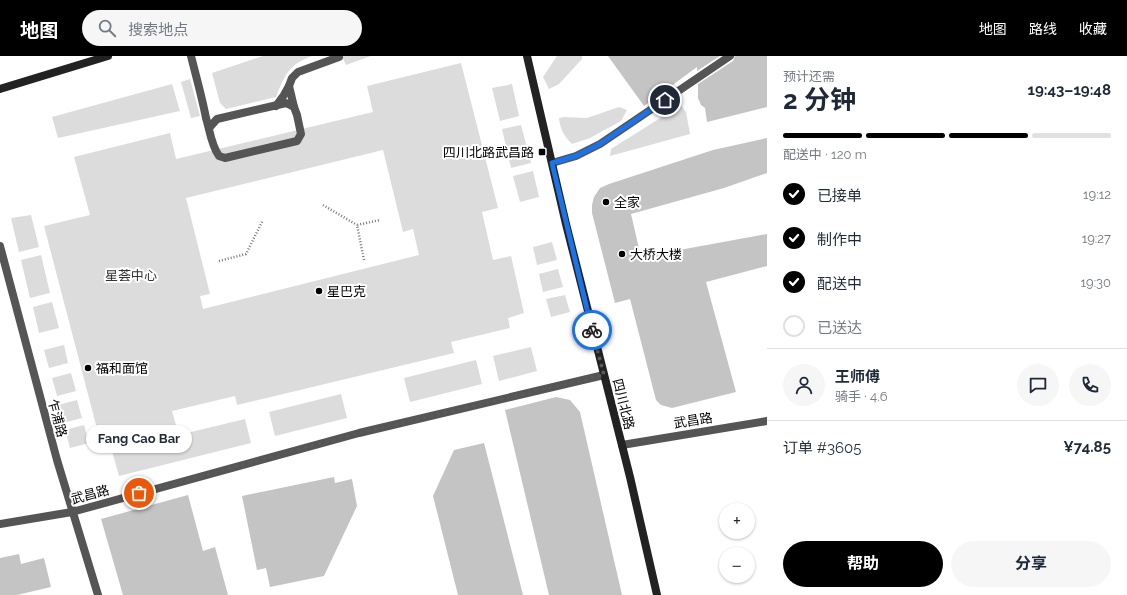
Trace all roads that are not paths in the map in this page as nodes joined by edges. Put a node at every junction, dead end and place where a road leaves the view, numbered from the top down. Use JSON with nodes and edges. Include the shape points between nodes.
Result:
{"nodes":[{"id":1,"x":108,"y":56,"type":"edge"},
{"id":2,"x":191,"y":56,"type":"edge"},
{"id":3,"x":527,"y":56,"type":"edge"},
{"id":4,"x":730,"y":56,"type":"edge"},
{"id":5,"x":339,"y":57,"type":"edge"},
{"id":6,"x":289,"y":86,"type":"junction"},
{"id":7,"x":0,"y":88,"type":"edge"},
{"id":8,"x":276,"y":106,"type":"junction"},
{"id":9,"x":294,"y":107,"type":"junction"},
{"id":10,"x":206,"y":116,"type":"junction"},
{"id":11,"x":217,"y":119,"type":"junction"},
{"id":12,"x":209,"y":128,"type":"junction"},
{"id":13,"x":552,"y":163,"type":"junction"},
{"id":14,"x":0,"y":246,"type":"edge"},
{"id":15,"x":604,"y":375,"type":"junction"},
{"id":16,"x":767,"y":421,"type":"edge"},
{"id":17,"x":622,"y":445,"type":"junction"},
{"id":18,"x":72,"y":512,"type":"junction"},
{"id":19,"x":0,"y":524,"type":"edge"},
{"id":20,"x":98,"y":595,"type":"edge"},
{"id":21,"x":656,"y":595,"type":"edge"}],
"edges":[{"from":1,"to":7,"type":"main road"},
{"from":2,"to":10,"type":"street"},
{"from":3,"to":13,"type":"main road","name":"四川北路"},
{"from":4,"to":13,"type":"street","via":[[600,144],[576,156]]},
{"from":5,"to":6,"type":"street","via":[[298,72]]},
{"from":6,"to":8,"type":"street"},
{"from":6,"to":9,"type":"street"},
{"from":8,"to":9,"type":"street","via":[[286,103]]},
{"from":8,"to":11,"type":"street"},
{"from":9,"to":12,"type":"street","via":[[301,134],[297,141],[225,158],[214,150]]},
{"from":10,"to":11,"type":"street"},
{"from":10,"to":12,"type":"street"},
{"from":11,"to":12,"type":"street"},
{"from":13,"to":15,"type":"main road","name":"四川北路"},
{"from":14,"to":18,"type":"street","name":"乍浦路"},
{"from":15,"to":17,"type":"main road","name":"四川北路"},
{"from":15,"to":18,"type":"street","name":"武昌路","via":[[359,433]]},
{"from":16,"to":17,"type":"street","name":"武昌路"},
{"from":17,"to":21,"type":"main road","name":"四川北路"},
{"from":18,"to":19,"type":"street","name":"武昌路"},
{"from":18,"to":20,"type":"street","name":"乍浦路"}]}
